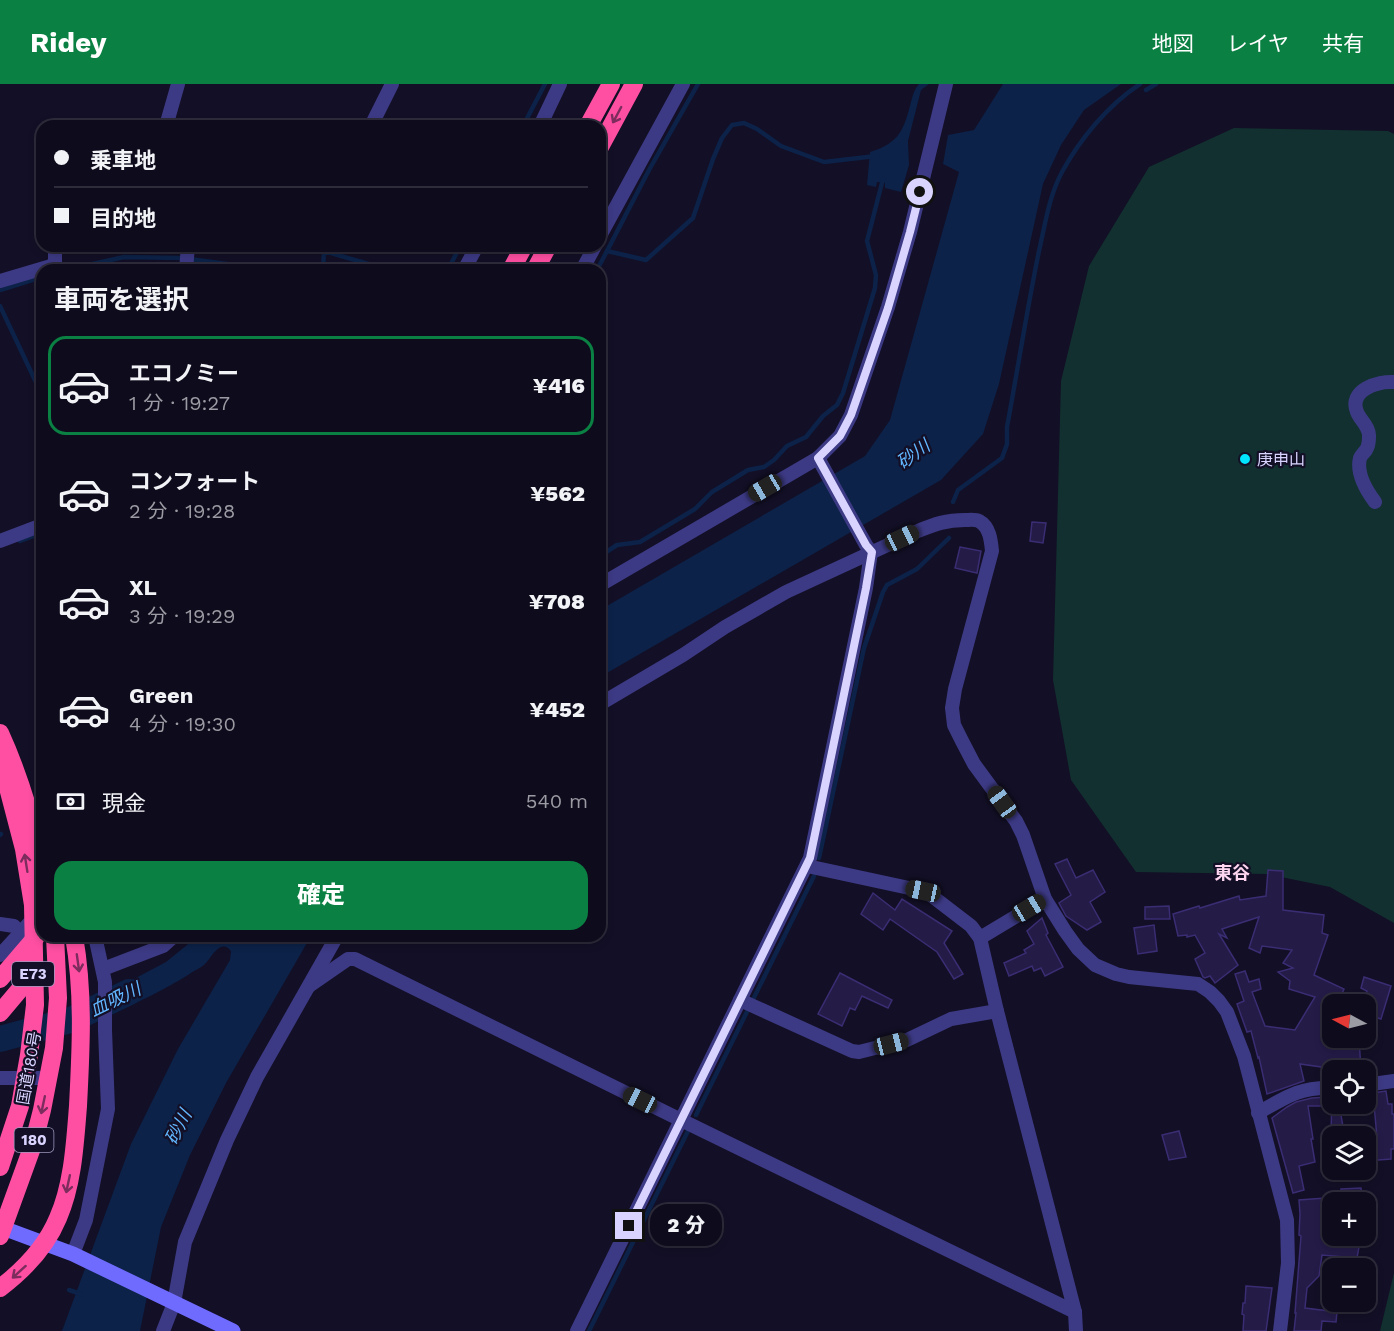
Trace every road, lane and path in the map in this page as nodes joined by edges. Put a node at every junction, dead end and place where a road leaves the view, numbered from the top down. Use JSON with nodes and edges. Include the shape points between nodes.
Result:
{"nodes":[{"id":1,"x":178,"y":84,"type":"edge"},
{"id":2,"x":392,"y":84,"type":"edge"},
{"id":3,"x":560,"y":84,"type":"edge"},
{"id":4,"x":611,"y":84,"type":"edge"},
{"id":5,"x":634,"y":84,"type":"edge"},
{"id":6,"x":683,"y":84,"type":"edge"},
{"id":7,"x":946,"y":84,"type":"edge"},
{"id":8,"x":168,"y":120,"type":"edge"},
{"id":9,"x":374,"y":120,"type":"edge"},
{"id":10,"x":543,"y":120,"type":"edge"},
{"id":11,"x":591,"y":120,"type":"edge"},
{"id":12,"x":606,"y":136,"type":"edge"},
{"id":13,"x":606,"y":224,"type":"edge"},
{"id":14,"x":36,"y":270,"type":"edge"},
{"id":15,"x":0,"y":281,"type":"edge"},
{"id":16,"x":1394,"y":382,"type":"edge"},
{"id":17,"x":820,"y":462,"type":"junction"},
{"id":18,"x":1375,"y":502,"type":"dead end"},
{"id":19,"x":36,"y":527,"type":"edge"},
{"id":20,"x":0,"y":541,"type":"edge"},
{"id":21,"x":869,"y":549,"type":"junction"},
{"id":22,"x":606,"y":582,"type":"edge"},
{"id":23,"x":606,"y":700,"type":"edge"},
{"id":24,"x":0,"y":731,"type":"edge"},
{"id":25,"x":0,"y":758,"type":"edge"},
{"id":26,"x":36,"y":809,"type":"edge"},
{"id":27,"x":36,"y":837,"type":"edge"},
{"id":28,"x":807,"y":866,"type":"junction"},
{"id":29,"x":1045,"y":899,"type":"junction"},
{"id":30,"x":36,"y":917,"type":"edge"},
{"id":31,"x":36,"y":927,"type":"edge"},
{"id":32,"x":36,"y":928,"type":"edge"},
{"id":33,"x":980,"y":938,"type":"junction"},
{"id":34,"x":37,"y":942,"type":"edge"},
{"id":35,"x":55,"y":942,"type":"edge"},
{"id":36,"x":60,"y":942,"type":"edge"},
{"id":37,"x":75,"y":942,"type":"edge"},
{"id":38,"x":96,"y":942,"type":"edge"},
{"id":39,"x":167,"y":942,"type":"edge"},
{"id":40,"x":334,"y":942,"type":"edge"},
{"id":41,"x":0,"y":955,"type":"edge"},
{"id":42,"x":104,"y":976,"type":"junction"},
{"id":43,"x":0,"y":979,"type":"edge"},
{"id":44,"x":309,"y":986,"type":"junction"},
{"id":45,"x":747,"y":1003,"type":"junction"},
{"id":46,"x":997,"y":1011,"type":"junction"},
{"id":47,"x":0,"y":1013,"type":"edge"},
{"id":48,"x":0,"y":1078,"type":"edge"},
{"id":49,"x":26,"y":1078,"type":"junction"},
{"id":50,"x":48,"y":1078,"type":"junction"},
{"id":51,"x":1394,"y":1081,"type":"edge"},
{"id":52,"x":1376,"y":1083,"type":"edge"},
{"id":53,"x":1322,"y":1087,"type":"edge"},
{"id":54,"x":1258,"y":1113,"type":"junction"},
{"id":55,"x":681,"y":1120,"type":"junction"},
{"id":56,"x":0,"y":1167,"type":"edge"},
{"id":57,"x":1,"y":1230,"type":"edge"},
{"id":58,"x":75,"y":1255,"type":"junction"},
{"id":59,"x":0,"y":1288,"type":"edge"},
{"id":60,"x":172,"y":1302,"type":"junction"},
{"id":61,"x":1075,"y":1312,"type":"junction"},
{"id":62,"x":163,"y":1331,"type":"edge"},
{"id":63,"x":233,"y":1331,"type":"edge"},
{"id":64,"x":577,"y":1331,"type":"edge"},
{"id":65,"x":1077,"y":1331,"type":"edge"},
{"id":66,"x":1280,"y":1331,"type":"edge"}],
"edges":[{"from":1,"to":8,"type":"street"},
{"from":2,"to":9,"type":"street"},
{"from":3,"to":10,"type":"street"},
{"from":4,"to":11,"type":"highway"},
{"from":5,"to":12,"type":"highway","one_way":true},
{"from":6,"to":13,"type":"street"},
{"from":7,"to":17,"type":"street","via":[[888,308],[851,415]]},
{"from":14,"to":15,"type":"street"},
{"from":16,"to":18,"type":"street","via":[[1372,384],[1357,399],[1356,409],[1370,439],[1360,457],[1361,473]]},
{"from":17,"to":21,"type":"street"},
{"from":17,"to":22,"type":"street"},
{"from":19,"to":20,"type":"street"},
{"from":21,"to":23,"type":"street","via":[[725,627]]},
{"from":21,"to":28,"type":"street","via":[[863,599]]},
{"from":21,"to":29,"type":"street","via":[[950,520],[972,520],[986,528],[992,551],[955,689],[954,725],[974,764],[1016,820]]},
{"from":24,"to":26,"type":"highway","via":[[17,760]]},
{"from":24,"to":27,"type":"highway"},
{"from":30,"to":25,"type":"highway","name":"国道180号","number":"180","one_way":true,"via":[[24,849]]},
{"from":28,"to":33,"type":"street","via":[[928,893],[971,926]]},
{"from":28,"to":45,"type":"street"},
{"from":29,"to":33,"type":"street"},
{"from":29,"to":54,"type":"street","via":[[1077,949],[1095,965],[1129,977],[1198,984],[1219,1001],[1244,1056]]},
{"from":31,"to":41,"type":"street"},
{"from":32,"to":43,"type":"highway","number":"E73"},
{"from":33,"to":46,"type":"street"},
{"from":34,"to":49,"type":"highway","name":"国道180号","number":"180"},
{"from":35,"to":50,"type":"highway","name":"国道180号","number":"180","via":[[58,998]]},
{"from":36,"to":47,"type":"highway","number":"E73"},
{"from":37,"to":59,"type":"highway","one_way":true,"via":[[81,989],[81,1042],[76,1126],[64,1202],[45,1243],[27,1266]]},
{"from":38,"to":42,"type":"street"},
{"from":39,"to":42,"type":"street"},
{"from":40,"to":44,"type":"street"},
{"from":42,"to":58,"type":"street","via":[[108,1109],[86,1220]]},
{"from":44,"to":55,"type":"street","via":[[348,959],[355,959]]},
{"from":44,"to":60,"type":"street","via":[[257,1077],[211,1177],[185,1242]]},
{"from":45,"to":46,"type":"street","via":[[859,1052],[907,1040],[951,1019]]},
{"from":45,"to":55,"type":"street"},
{"from":46,"to":61,"type":"street"},
{"from":48,"to":49,"type":"street"},
{"from":49,"to":50,"type":"street"},
{"from":49,"to":56,"type":"highway","name":"国道180号","number":"180"},
{"from":50,"to":57,"type":"highway","name":"国道180号","number":"180","one_way":true,"via":[[33,1145]]},
{"from":51,"to":52,"type":"street"},
{"from":53,"to":54,"type":"street","via":[[1292,1093]]},
{"from":54,"to":66,"type":"street","via":[[1287,1220],[1288,1263]]},
{"from":55,"to":61,"type":"street"},
{"from":55,"to":64,"type":"street"},
{"from":57,"to":58,"type":"street"},
{"from":58,"to":60,"type":"street"},
{"from":60,"to":62,"type":"street"},
{"from":60,"to":63,"type":"street"},
{"from":61,"to":65,"type":"street"}]}
